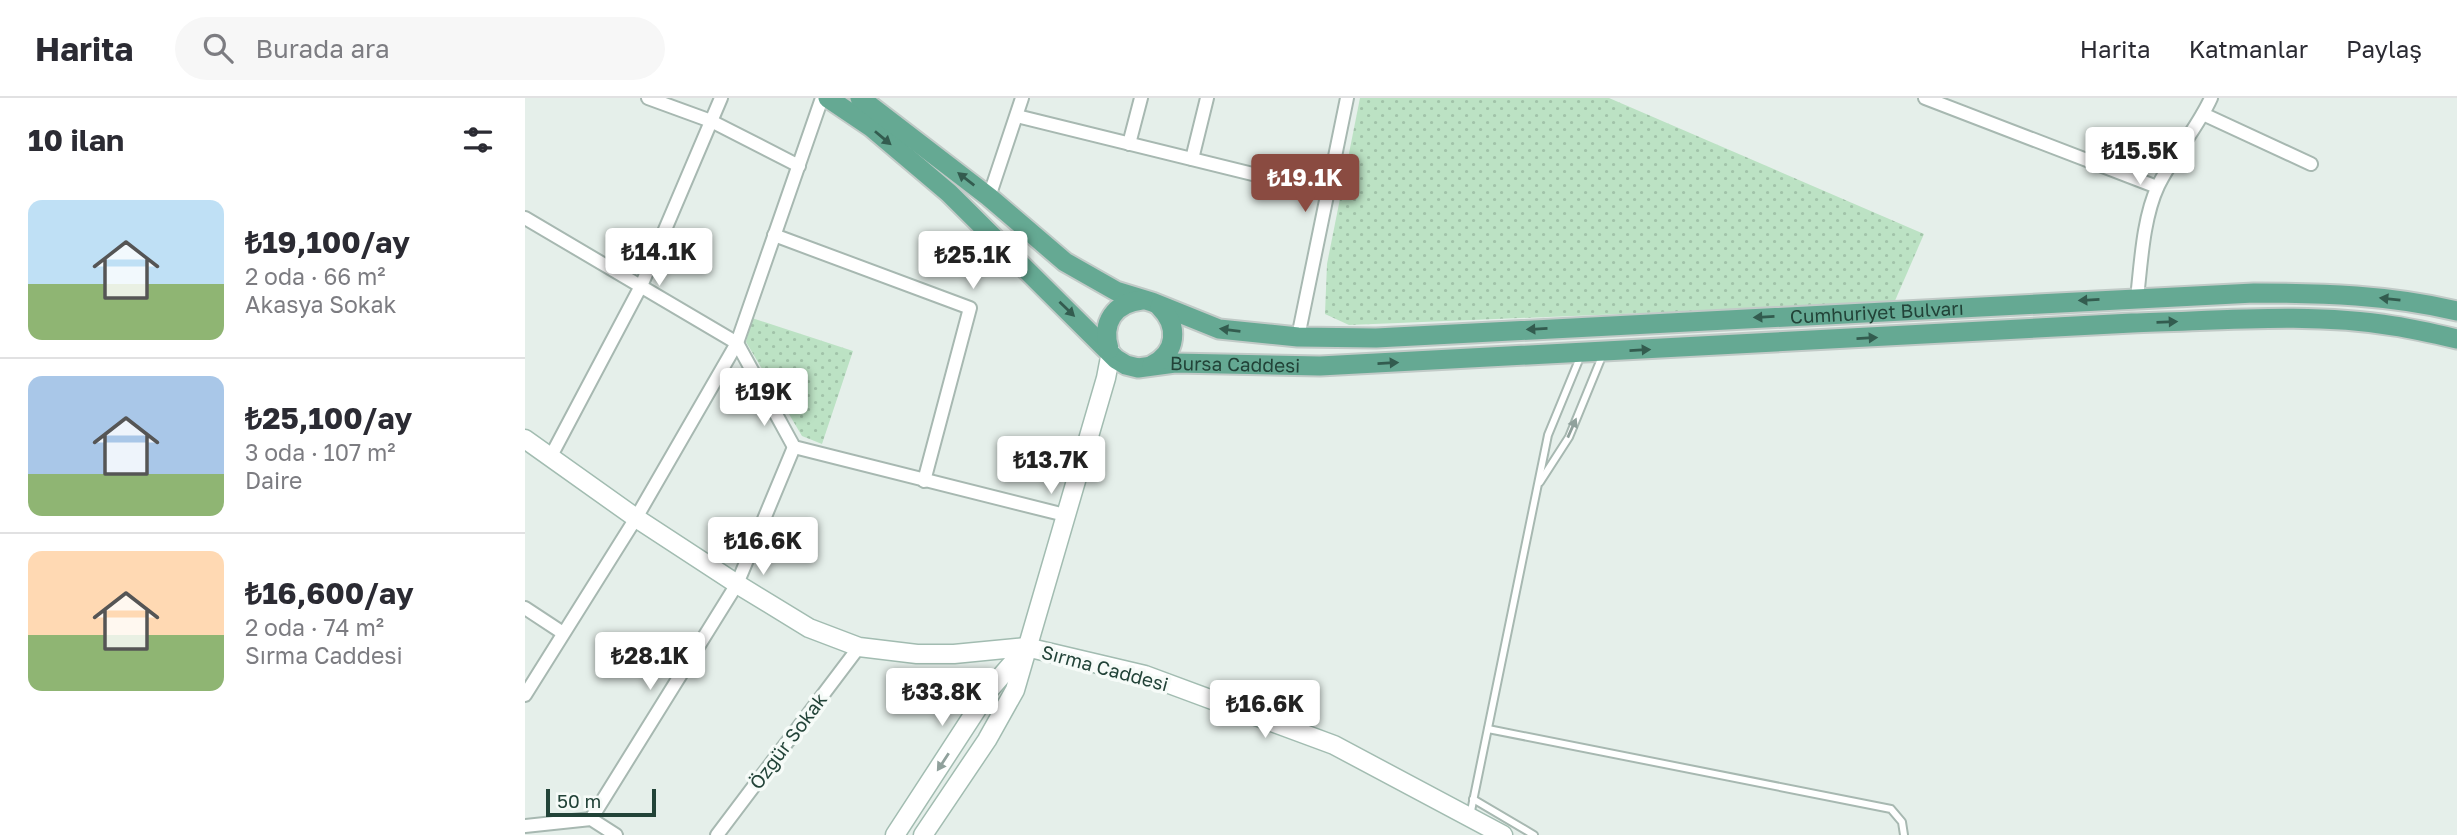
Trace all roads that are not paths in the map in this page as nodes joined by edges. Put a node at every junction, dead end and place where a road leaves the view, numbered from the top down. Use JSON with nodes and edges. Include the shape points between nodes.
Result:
{"nodes":[{"id":1,"x":648,"y":98,"type":"edge"},
{"id":2,"x":721,"y":98,"type":"edge"},
{"id":3,"x":822,"y":98,"type":"edge"},
{"id":4,"x":828,"y":98,"type":"edge"},
{"id":5,"x":860,"y":98,"type":"edge"},
{"id":6,"x":1022,"y":98,"type":"edge"},
{"id":7,"x":1141,"y":98,"type":"edge"},
{"id":8,"x":1207,"y":98,"type":"edge"},
{"id":9,"x":1347,"y":98,"type":"edge"},
{"id":10,"x":1925,"y":98,"type":"edge"},
{"id":11,"x":2211,"y":98,"type":"edge"},
{"id":12,"x":2203,"y":114,"type":"junction"},
{"id":13,"x":1017,"y":116,"type":"junction"},
{"id":14,"x":711,"y":121,"type":"junction"},
{"id":15,"x":1129,"y":144,"type":"junction"},
{"id":16,"x":1192,"y":159,"type":"junction"},
{"id":17,"x":2311,"y":164,"type":"dead end"},
{"id":18,"x":799,"y":166,"type":"junction"},
{"id":19,"x":2157,"y":187,"type":"junction"},
{"id":20,"x":1327,"y":192,"type":"junction"},
{"id":21,"x":989,"y":197,"type":"junction"},
{"id":22,"x":525,"y":218,"type":"edge"},
{"id":23,"x":774,"y":235,"type":"junction"},
{"id":24,"x":642,"y":286,"type":"junction"},
{"id":25,"x":2137,"y":298,"type":"junction"},
{"id":26,"x":1151,"y":303,"type":"junction"},
{"id":27,"x":2457,"y":310,"type":"edge"},
{"id":28,"x":1298,"y":337,"type":"junction"},
{"id":29,"x":2457,"y":339,"type":"edge"},
{"id":30,"x":737,"y":343,"type":"junction"},
{"id":31,"x":1110,"y":351,"type":"junction"},
{"id":32,"x":1604,"y":352,"type":"junction"},
{"id":33,"x":1581,"y":353,"type":"junction"},
{"id":34,"x":1320,"y":366,"type":"joint"},
{"id":35,"x":1149,"y":367,"type":"junction"},
{"id":36,"x":525,"y":439,"type":"edge"},
{"id":37,"x":794,"y":447,"type":"junction"},
{"id":38,"x":551,"y":456,"type":"junction"},
{"id":39,"x":924,"y":481,"type":"junction"},
{"id":40,"x":1537,"y":486,"type":"junction"},
{"id":41,"x":1065,"y":515,"type":"junction"},
{"id":42,"x":636,"y":518,"type":"junction"},
{"id":43,"x":737,"y":584,"type":"junction"},
{"id":44,"x":525,"y":608,"type":"edge"},
{"id":45,"x":563,"y":633,"type":"junction"},
{"id":46,"x":859,"y":647,"type":"junction"},
{"id":47,"x":1026,"y":648,"type":"junction"},
{"id":48,"x":525,"y":695,"type":"edge"},
{"id":49,"x":1489,"y":729,"type":"junction"},
{"id":50,"x":1471,"y":807,"type":"junction"},
{"id":51,"x":591,"y":819,"type":"junction"},
{"id":52,"x":525,"y":826,"type":"edge"},
{"id":53,"x":616,"y":835,"type":"edge"},
{"id":54,"x":717,"y":835,"type":"edge"},
{"id":55,"x":895,"y":835,"type":"edge"},
{"id":56,"x":923,"y":835,"type":"edge"},
{"id":57,"x":1503,"y":835,"type":"edge"},
{"id":58,"x":1534,"y":835,"type":"edge"},
{"id":59,"x":1904,"y":835,"type":"edge"}],
"edges":[{"from":1,"to":14,"type":"street"},
{"from":2,"to":14,"type":"street"},
{"from":3,"to":18,"type":"street"},
{"from":4,"to":31,"type":"main road","name":"Bursa Caddesi","one_way":true,"via":[[949,193]]},
{"from":21,"to":5,"type":"main road","name":"Bursa Caddesi","one_way":true},
{"from":6,"to":13,"type":"street"},
{"from":7,"to":15,"type":"street"},
{"from":8,"to":16,"type":"street"},
{"from":9,"to":20,"type":"street"},
{"from":10,"to":19,"type":"street"},
{"from":11,"to":12,"type":"street"},
{"from":12,"to":17,"type":"street"},
{"from":12,"to":19,"type":"street"},
{"from":13,"to":15,"type":"street"},
{"from":13,"to":21,"type":"street"},
{"from":14,"to":18,"type":"street"},
{"from":14,"to":24,"type":"street"},
{"from":15,"to":16,"type":"street"},
{"from":16,"to":20,"type":"street"},
{"from":18,"to":23,"type":"street"},
{"from":19,"to":25,"type":"street"},
{"from":20,"to":28,"type":"street"},
{"from":21,"to":26,"type":"main road","name":"Bursa Caddesi","via":[[1065,262],[1116,291]]},
{"from":22,"to":24,"type":"street"},
{"from":23,"to":30,"type":"street"},
{"from":23,"to":39,"type":"street","via":[[971,308]]},
{"from":24,"to":30,"type":"street"},
{"from":24,"to":38,"type":"street"},
{"from":27,"to":25,"type":"main road","name":"Cumhuriyet Bulvarı","one_way":true,"via":[[2326,293]]},
{"from":25,"to":28,"type":"main road","name":"Cumhuriyet Bulvarı","one_way":true,"via":[[1376,338]]},
{"from":28,"to":26,"type":"main road","name":"Bursa Caddesi","one_way":true,"via":[[1219,329]]},
{"from":26,"to":31,"type":"main road","via":[[1122,304],[1114,311],[1106,330]]},
{"from":26,"to":35,"type":"main road","name":"Bursa Caddesi","via":[[1172,323],[1174,334],[1160,361]]},
{"from":32,"to":29,"type":"main road","name":"Cumhuriyet Bulvarı","one_way":true,"via":[[2131,323],[2296,319],[2394,326]]},
{"from":30,"to":37,"type":"street"},
{"from":30,"to":42,"type":"street"},
{"from":31,"to":35,"type":"main road","name":"Bursa Caddesi","via":[[1126,365]]},
{"from":31,"to":41,"type":"street"},
{"from":32,"to":33,"type":"main road","name":"Cumhuriyet Bulvarı"},
{"from":40,"to":32,"type":"lane","one_way":true,"via":[[1569,437]]},
{"from":34,"to":33,"type":"main road","name":"Cumhuriyet Bulvarı","one_way":true},
{"from":33,"to":40,"type":"lane","via":[[1548,435]]},
{"from":34,"to":35,"type":"main road","name":"Bursa Caddesi","via":[[1175,363]]},
{"from":36,"to":38,"type":"street","name":"Sırma Caddesi"},
{"from":37,"to":39,"type":"street"},
{"from":37,"to":43,"type":"street"},
{"from":38,"to":42,"type":"street","name":"Sırma Caddesi"},
{"from":39,"to":41,"type":"street"},
{"from":40,"to":49,"type":"lane"},
{"from":41,"to":47,"type":"street"},
{"from":42,"to":43,"type":"street","name":"Sırma Caddesi"},
{"from":42,"to":45,"type":"street"},
{"from":43,"to":46,"type":"street","name":"Sırma Caddesi","via":[[809,628]]},
{"from":43,"to":51,"type":"street"},
{"from":44,"to":45,"type":"street"},
{"from":45,"to":48,"type":"street"},
{"from":46,"to":47,"type":"street","name":"Sırma Caddesi","via":[[916,654]]},
{"from":46,"to":54,"type":"street","name":"Özgür Sokak"},
{"from":47,"to":50,"type":"street","name":"Sırma Caddesi","via":[[1145,675],[1334,745]]},
{"from":47,"to":55,"type":"street","one_way":true,"via":[[991,689]]},
{"from":47,"to":56,"type":"street","via":[[1015,690]]},
{"from":49,"to":50,"type":"lane"},
{"from":49,"to":59,"type":"lane","via":[[1891,809],[1902,822]]},
{"from":50,"to":57,"type":"street","name":"Sırma Caddesi"},
{"from":50,"to":58,"type":"lane"},
{"from":51,"to":52,"type":"street"},
{"from":51,"to":53,"type":"street"}]}
